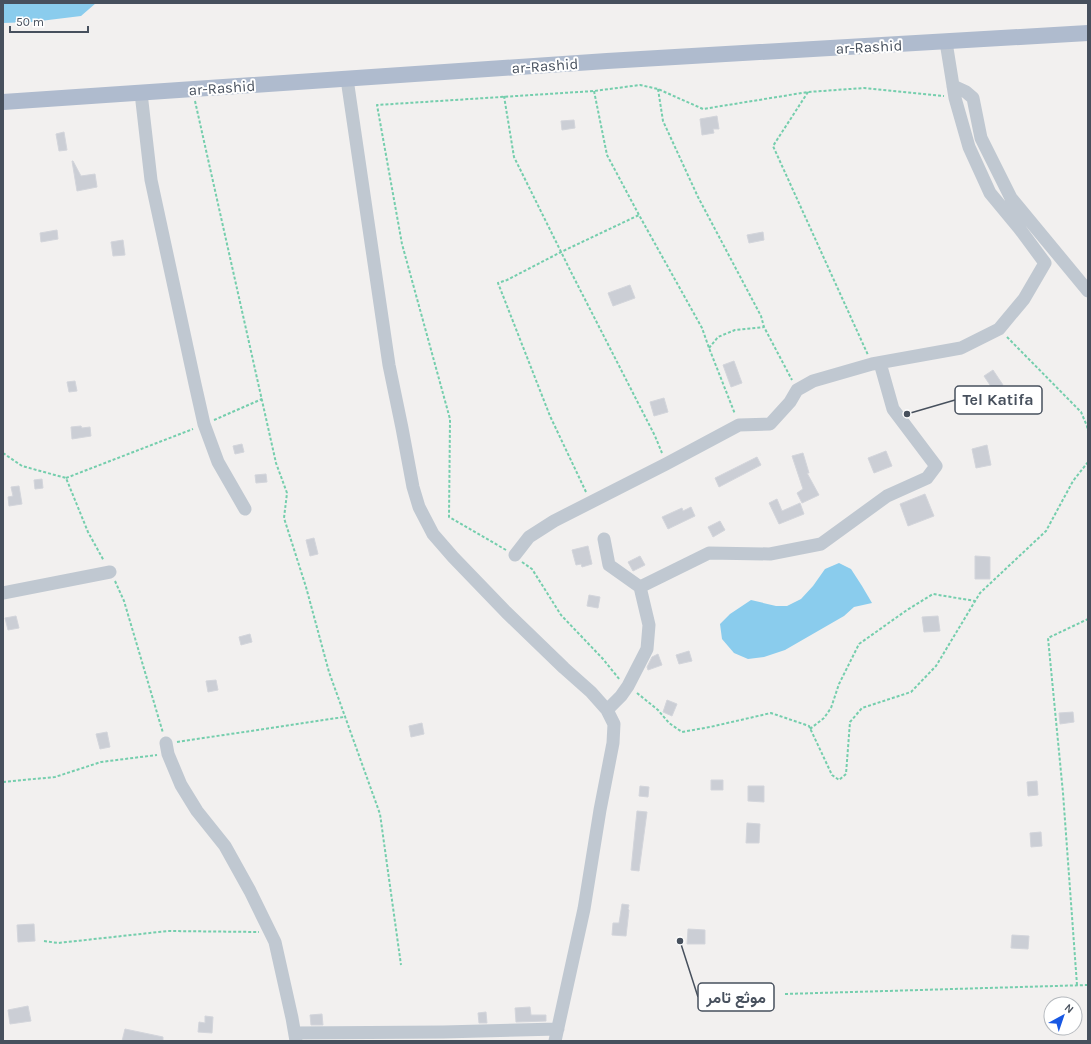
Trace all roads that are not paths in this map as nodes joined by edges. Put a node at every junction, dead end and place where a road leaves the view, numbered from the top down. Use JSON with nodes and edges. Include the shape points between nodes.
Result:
{"nodes":[{"id":1,"x":1088,"y":33,"type":"edge"},
{"id":2,"x":946,"y":42,"type":"junction"},
{"id":3,"x":347,"y":79,"type":"junction"},
{"id":4,"x":954,"y":92,"type":"junction"},
{"id":5,"x":141,"y":93,"type":"junction"},
{"id":6,"x":3,"y":102,"type":"edge"},
{"id":7,"x":1088,"y":291,"type":"edge"},
{"id":8,"x":876,"y":364,"type":"junction"},
{"id":9,"x":245,"y":509,"type":"dead end"},
{"id":10,"x":604,"y":539,"type":"dead end"},
{"id":11,"x":515,"y":555,"type":"road end"},
{"id":12,"x":110,"y":572,"type":"dead end"},
{"id":13,"x":640,"y":587,"type":"junction"},
{"id":14,"x":3,"y":593,"type":"edge"},
{"id":15,"x":608,"y":710,"type":"junction"},
{"id":16,"x":167,"y":749,"type":"road end"},
{"id":17,"x":556,"y":1035,"type":"edge"},
{"id":18,"x":295,"y":1037,"type":"edge"}],
"edges":[{"from":1,"to":2,"type":"main road","name":"ar-Rashid"},
{"from":2,"to":3,"type":"main road","name":"ar-Rashid"},
{"from":2,"to":4,"type":"street"},
{"from":3,"to":5,"type":"main road","name":"ar-Rashid"},
{"from":3,"to":15,"type":"street","via":[[389,365],[418,507],[433,534],[453,557]]},
{"from":4,"to":7,"type":"street","via":[[966,92],[973,98],[981,138],[1011,198]]},
{"from":4,"to":8,"type":"street","via":[[969,147],[990,193],[1045,263],[1024,299],[999,329],[960,348]]},
{"from":5,"to":6,"type":"main road","name":"ar-Rashid"},
{"from":5,"to":9,"type":"street","via":[[151,180],[204,424],[218,462]]},
{"from":8,"to":11,"type":"street","via":[[813,382],[797,390],[770,424],[739,425],[554,521],[529,537]]},
{"from":8,"to":13,"type":"street","via":[[893,409],[936,466],[927,478],[888,496],[821,544],[770,554],[709,553]]},
{"from":10,"to":13,"type":"street","via":[[609,565]]},
{"from":12,"to":14,"type":"street"},
{"from":13,"to":15,"type":"street","via":[[649,625],[648,649],[628,686]]},
{"from":15,"to":17,"type":"street","via":[[614,724],[613,743],[584,909]]},
{"from":16,"to":18,"type":"street","via":[[181,785],[235,862],[275,942]]},
{"from":17,"to":18,"type":"street","via":[[443,1032]]}]}
